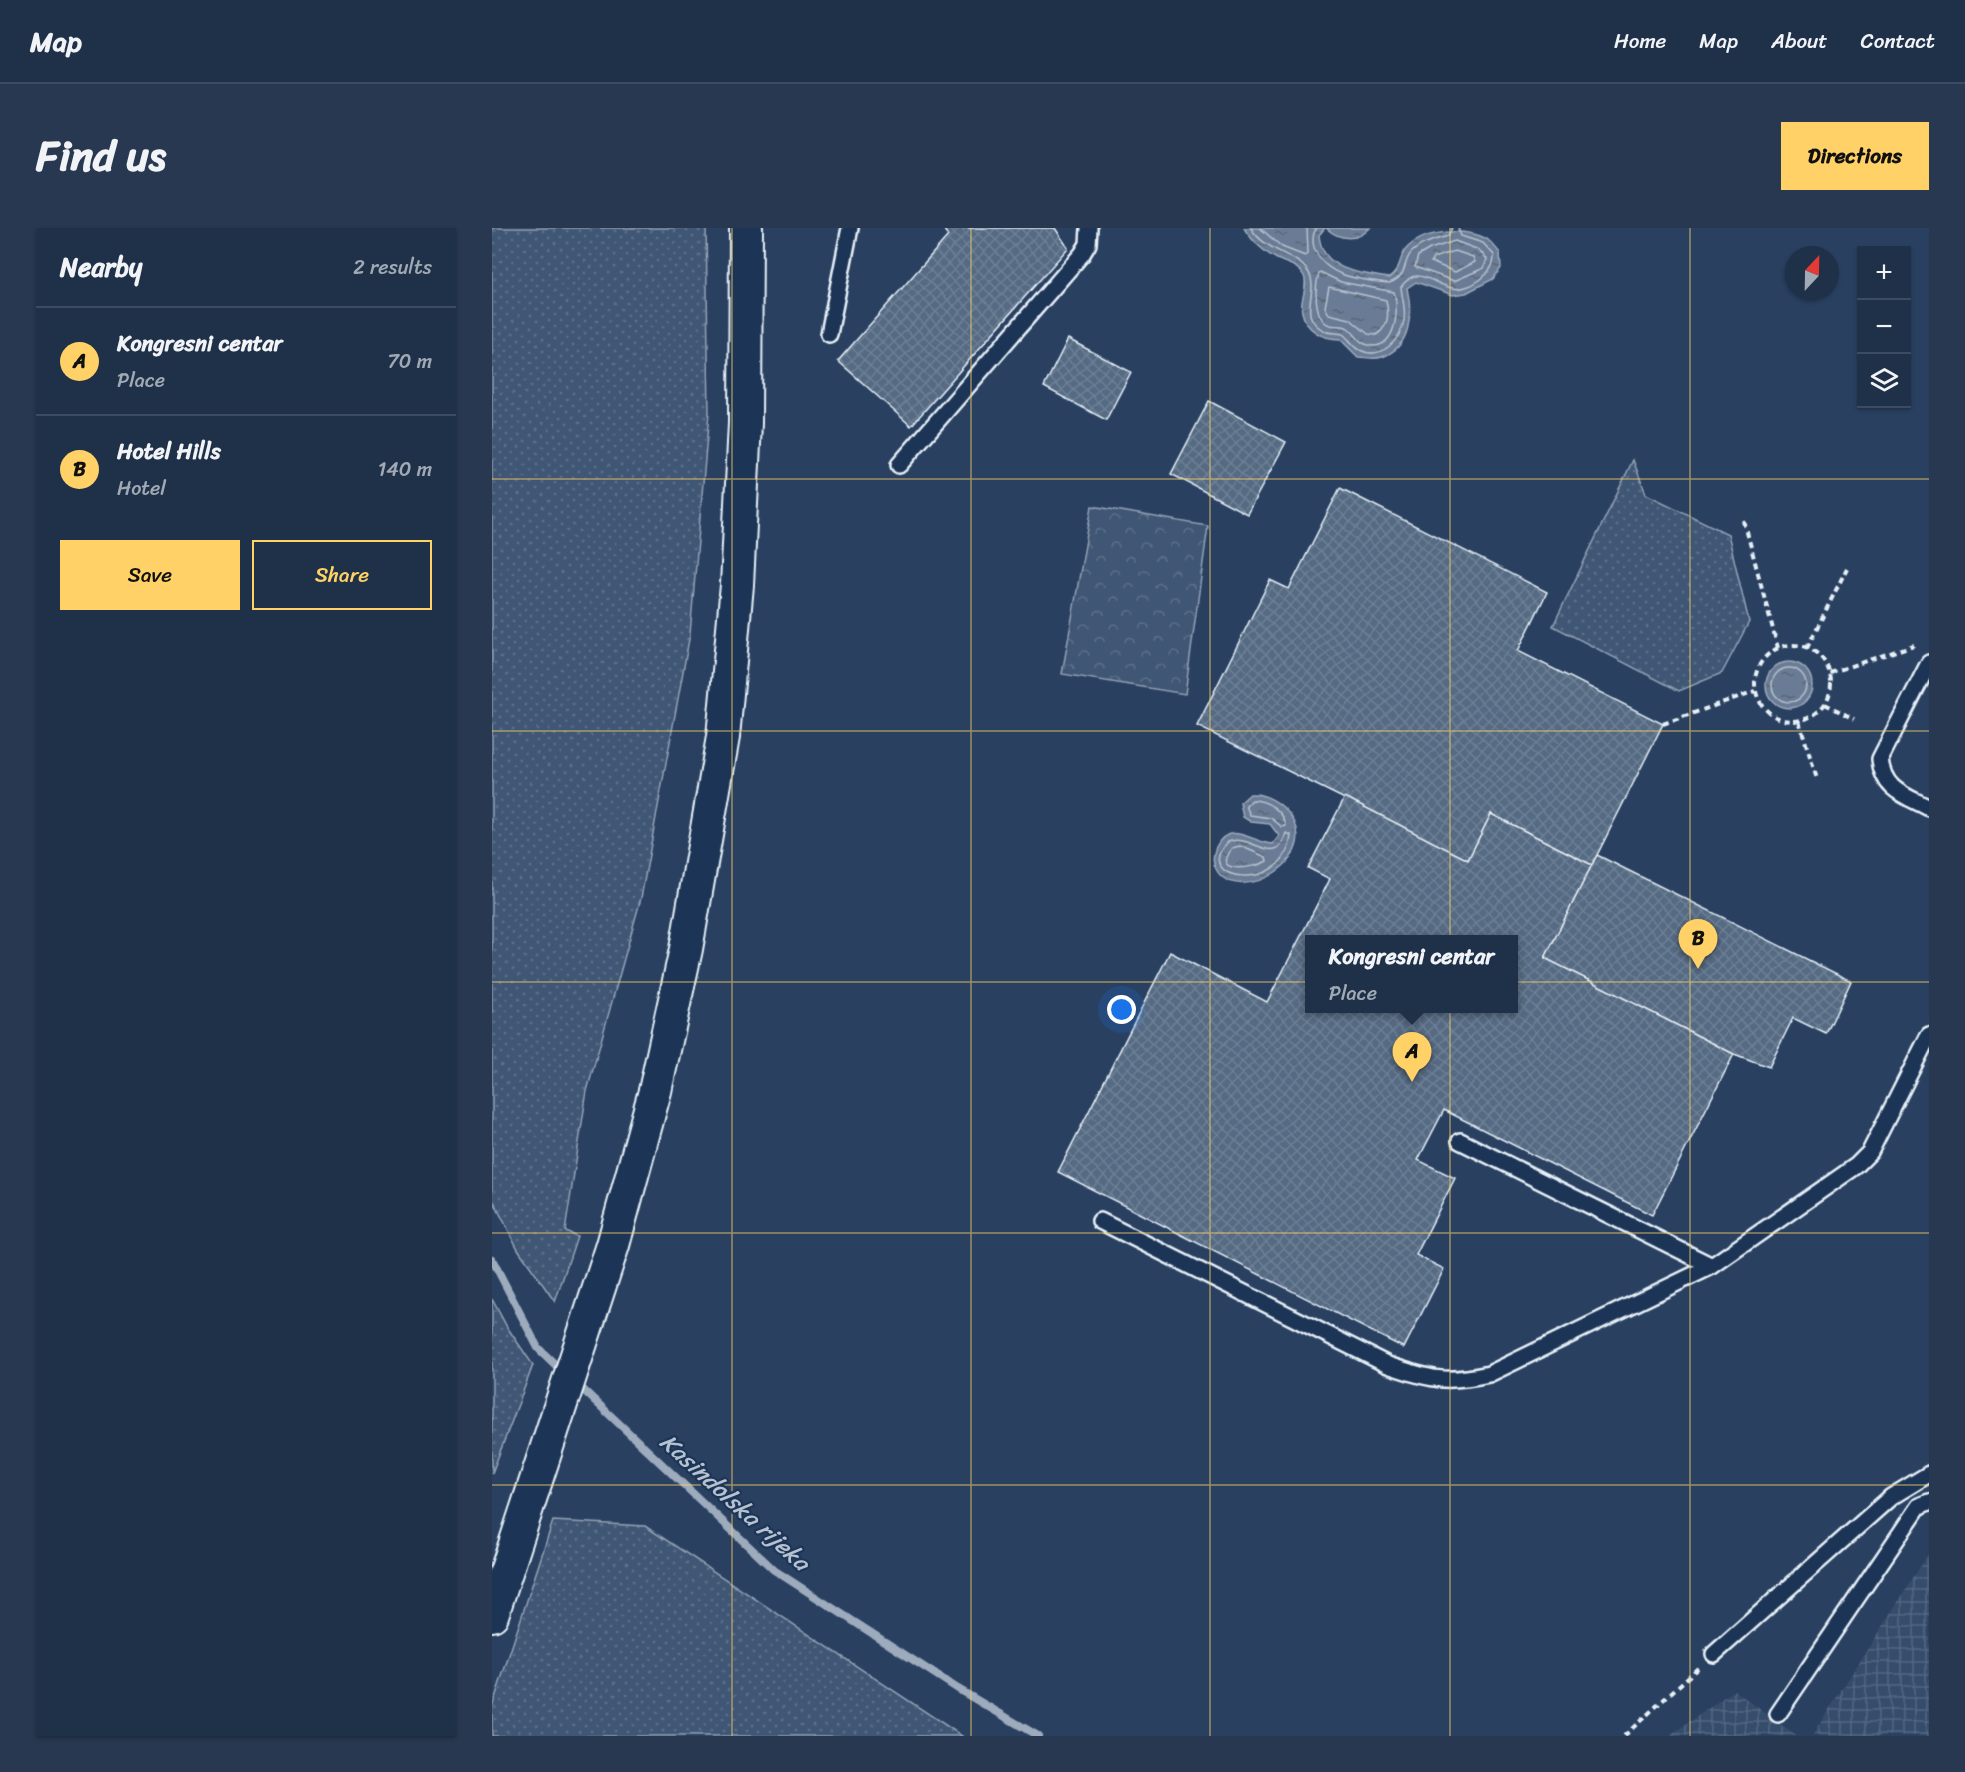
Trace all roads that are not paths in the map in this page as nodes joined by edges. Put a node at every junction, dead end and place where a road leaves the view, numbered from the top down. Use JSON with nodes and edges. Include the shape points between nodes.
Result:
{"nodes":[{"id":1,"x":747,"y":228,"type":"edge"},
{"id":2,"x":850,"y":228,"type":"edge"},
{"id":3,"x":1089,"y":228,"type":"edge"},
{"id":4,"x":829,"y":334,"type":"dead end"},
{"id":5,"x":899,"y":465,"type":"dead end"},
{"id":6,"x":1929,"y":663,"type":"edge"},
{"id":7,"x":1929,"y":808,"type":"edge"},
{"id":8,"x":1929,"y":1035,"type":"edge"},
{"id":9,"x":1460,"y":1141,"type":"dead end"},
{"id":10,"x":1100,"y":1221,"type":"dead end"},
{"id":11,"x":1712,"y":1266,"type":"junction"},
{"id":12,"x":1929,"y":1474,"type":"edge"},
{"id":13,"x":1929,"y":1502,"type":"edge"},
{"id":14,"x":492,"y":1615,"type":"edge"},
{"id":15,"x":1714,"y":1654,"type":"road end"},
{"id":16,"x":1778,"y":1714,"type":"dead end"}],
"edges":[{"from":1,"to":14,"type":"street","via":[[746,423],[737,585],[723,737],[686,949],[655,1091],[613,1245]]},
{"from":2,"to":4,"type":"lane"},
{"from":3,"to":5,"type":"lane","via":[[1088,244],[1082,254]]},
{"from":6,"to":7,"type":"lane","via":[[1880,759],[1881,774],[1893,789]]},
{"from":8,"to":11,"type":"lane","via":[[1870,1152],[1856,1166]]},
{"from":9,"to":11,"type":"lane"},
{"from":10,"to":11,"type":"lane","via":[[1388,1365],[1426,1378],[1457,1381],[1489,1374]]},
{"from":12,"to":15,"type":"lane","via":[[1891,1497]]},
{"from":13,"to":16,"type":"lane","via":[[1919,1506]]}]}
